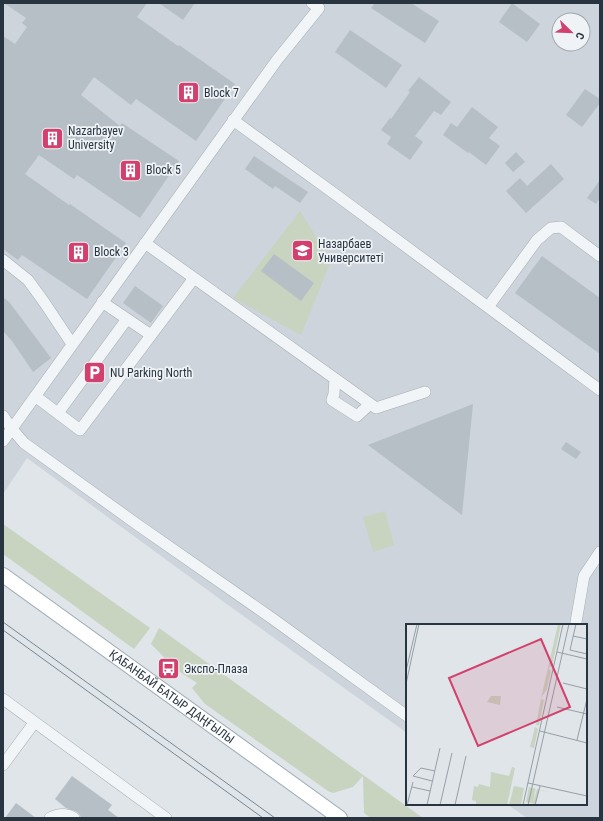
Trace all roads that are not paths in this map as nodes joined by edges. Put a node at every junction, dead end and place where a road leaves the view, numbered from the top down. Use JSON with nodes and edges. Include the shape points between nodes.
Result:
{"nodes":[{"id":1,"x":318,"y":5,"type":"edge"},
{"id":2,"x":233,"y":120,"type":"junction"},
{"id":3,"x":145,"y":243,"type":"junction"},
{"id":4,"x":600,"y":256,"type":"edge"},
{"id":5,"x":3,"y":260,"type":"edge"},
{"id":6,"x":194,"y":278,"type":"junction"},
{"id":7,"x":102,"y":302,"type":"junction"},
{"id":8,"x":488,"y":307,"type":"junction"},
{"id":9,"x":127,"y":319,"type":"junction"},
{"id":10,"x":151,"y":335,"type":"junction"},
{"id":11,"x":72,"y":344,"type":"junction"},
{"id":12,"x":335,"y":379,"type":"junction"},
{"id":13,"x":600,"y":390,"type":"edge"},
{"id":14,"x":425,"y":392,"type":"dead end"},
{"id":15,"x":35,"y":396,"type":"junction"},
{"id":16,"x":370,"y":404,"type":"junction"},
{"id":17,"x":58,"y":413,"type":"junction"},
{"id":18,"x":3,"y":416,"type":"edge"},
{"id":19,"x":12,"y":429,"type":"junction"},
{"id":20,"x":3,"y":440,"type":"edge"},
{"id":21,"x":600,"y":552,"type":"edge"},
{"id":22,"x":3,"y":575,"type":"edge"},
{"id":23,"x":576,"y":622,"type":"dead end"},
{"id":24,"x":3,"y":699,"type":"edge"},
{"id":25,"x":406,"y":715,"type":"edge"},
{"id":26,"x":34,"y":723,"type":"junction"},
{"id":27,"x":3,"y":766,"type":"edge"},
{"id":28,"x":50,"y":818,"type":"edge"},
{"id":29,"x":74,"y":818,"type":"edge"},
{"id":30,"x":166,"y":818,"type":"edge"},
{"id":31,"x":340,"y":818,"type":"edge"}],
"edges":[{"from":1,"to":2,"type":"street"},
{"from":2,"to":3,"type":"street"},
{"from":2,"to":8,"type":"street"},
{"from":3,"to":6,"type":"street"},
{"from":3,"to":7,"type":"street"},
{"from":4,"to":8,"type":"street","via":[[561,227],[551,228],[536,240]]},
{"from":5,"to":11,"type":"street","via":[[28,280]]},
{"from":6,"to":10,"type":"street"},
{"from":6,"to":12,"type":"street"},
{"from":7,"to":9,"type":"street"},
{"from":7,"to":11,"type":"street"},
{"from":8,"to":13,"type":"street"},
{"from":9,"to":10,"type":"street"},
{"from":9,"to":17,"type":"street"},
{"from":10,"to":17,"type":"street","via":[[80,430]]},
{"from":11,"to":15,"type":"street"},
{"from":12,"to":16,"type":"street"},
{"from":12,"to":16,"type":"street","via":[[332,400],[357,416]]},
{"from":14,"to":16,"type":"street","via":[[376,408]]},
{"from":15,"to":17,"type":"street"},
{"from":15,"to":19,"type":"street"},
{"from":18,"to":19,"type":"street"},
{"from":19,"to":20,"type":"street"},
{"from":19,"to":25,"type":"street","via":[[24,442]]},
{"from":21,"to":23,"type":"street","via":[[584,576]]},
{"from":22,"to":31,"type":"main road","name":"ҚАБАНБАЙ БАТЫР ДАҢҒЫЛЫ"},
{"from":24,"to":26,"type":"street"},
{"from":26,"to":27,"type":"street"},
{"from":26,"to":30,"type":"street"},
{"from":28,"to":29,"type":"street","via":[[65,814]]}]}
